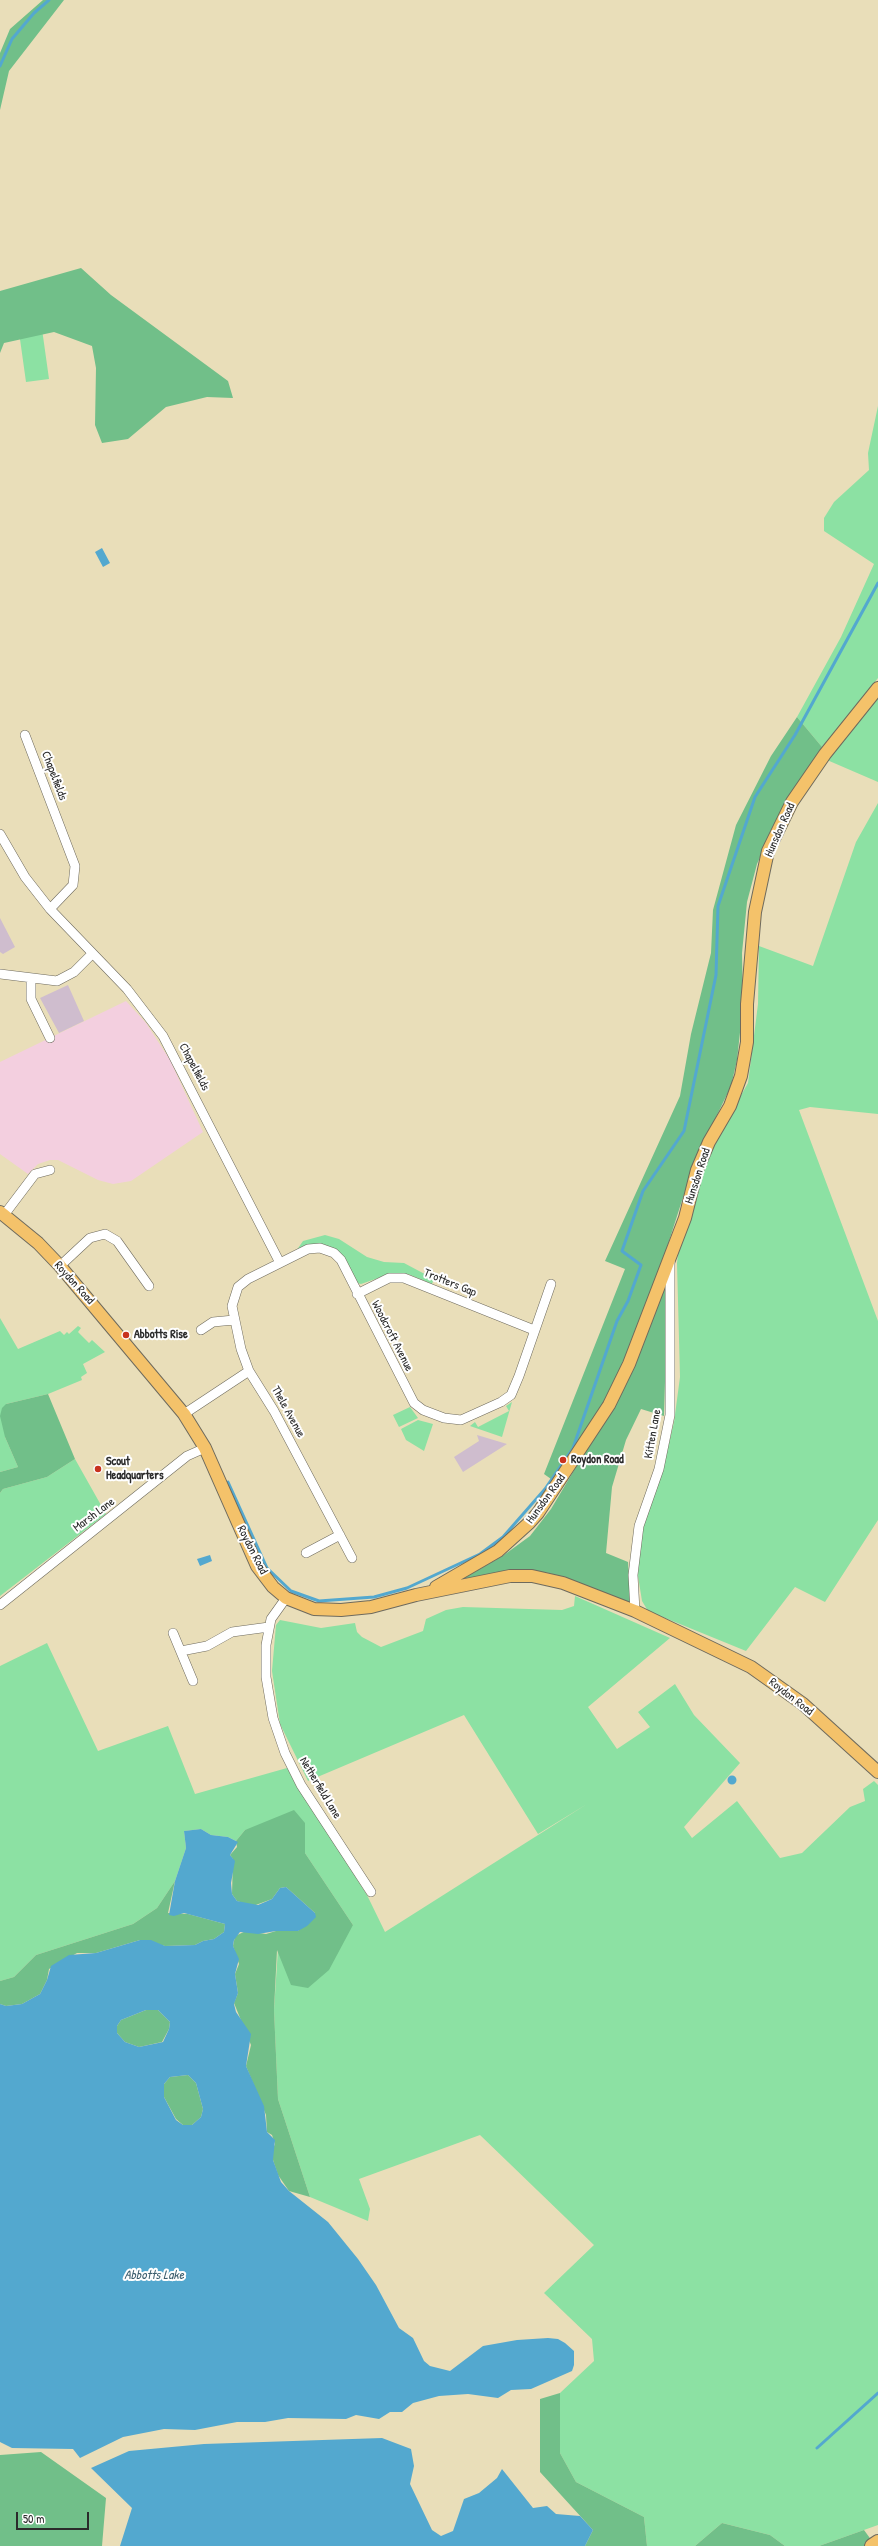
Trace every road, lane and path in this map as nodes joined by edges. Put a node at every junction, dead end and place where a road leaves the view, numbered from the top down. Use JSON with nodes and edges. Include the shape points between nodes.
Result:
{"nodes":[{"id":1,"x":878,"y":688,"type":"edge"},
{"id":2,"x":26,"y":735,"type":"dead end"},
{"id":3,"x":0,"y":834,"type":"edge"},
{"id":4,"x":50,"y":909,"type":"junction"},
{"id":5,"x":92,"y":954,"type":"junction"},
{"id":6,"x":0,"y":974,"type":"edge"},
{"id":7,"x":31,"y":979,"type":"junction"},
{"id":8,"x":50,"y":1038,"type":"dead end"},
{"id":9,"x":50,"y":1170,"type":"dead end"},
{"id":10,"x":2,"y":1214,"type":"edge"},
{"id":11,"x":670,"y":1257,"type":"junction"},
{"id":12,"x":280,"y":1263,"type":"junction"},
{"id":13,"x":60,"y":1266,"type":"junction"},
{"id":14,"x":551,"y":1284,"type":"dead end"},
{"id":15,"x":149,"y":1286,"type":"dead end"},
{"id":16,"x":357,"y":1294,"type":"junction"},
{"id":17,"x":234,"y":1320,"type":"junction"},
{"id":18,"x":201,"y":1330,"type":"dead end"},
{"id":19,"x":534,"y":1330,"type":"junction"},
{"id":20,"x":249,"y":1370,"type":"junction"},
{"id":21,"x":184,"y":1414,"type":"junction"},
{"id":22,"x":205,"y":1448,"type":"junction"},
{"id":23,"x":340,"y":1535,"type":"junction"},
{"id":24,"x":306,"y":1553,"type":"dead end"},
{"id":25,"x":352,"y":1558,"type":"dead end"},
{"id":26,"x":431,"y":1592,"type":"junction"},
{"id":27,"x":286,"y":1598,"type":"junction"},
{"id":28,"x":0,"y":1605,"type":"edge"},
{"id":29,"x":635,"y":1611,"type":"junction"},
{"id":30,"x":269,"y":1627,"type":"junction"},
{"id":31,"x":173,"y":1633,"type":"dead end"},
{"id":32,"x":181,"y":1651,"type":"junction"},
{"id":33,"x":193,"y":1681,"type":"dead end"},
{"id":34,"x":878,"y":1772,"type":"edge"},
{"id":35,"x":371,"y":1892,"type":"dead end"},
{"id":36,"x":878,"y":2542,"type":"edge"},
{"id":37,"x":872,"y":2546,"type":"edge"}],
"edges":[{"from":1,"to":11,"type":"main road","name":"Hunsdon Road","via":[[825,754],[792,802],[768,852],[755,912],[747,1042],[741,1076],[730,1106],[709,1142],[697,1170],[685,1218]]},
{"from":2,"to":4,"type":"street","name":"Chapelfields","via":[[75,866],[73,885]]},
{"from":3,"to":4,"type":"street","name":"Chapelfields","via":[[25,877]]},
{"from":4,"to":5,"type":"street","name":"Chapelfields"},
{"from":5,"to":7,"type":"street","via":[[74,972],[62,979]]},
{"from":5,"to":12,"type":"street","name":"Chapelfields","via":[[127,989],[164,1036]]},
{"from":6,"to":7,"type":"street"},
{"from":7,"to":8,"type":"street","via":[[31,999]]},
{"from":9,"to":10,"type":"street","via":[[35,1174]]},
{"from":10,"to":13,"type":"main road","name":"Roydon Road","via":[[38,1243]]},
{"from":11,"to":26,"type":"main road","name":"Hunsdon Road","via":[[629,1364],[609,1405],[538,1513],[498,1551],[440,1584]]},
{"from":11,"to":29,"type":"street","name":"Kitten Lane","via":[[670,1415],[659,1469],[639,1526],[633,1575]]},
{"from":12,"to":16,"type":"street","name":"Woodcroft Avenue","via":[[308,1249],[320,1248],[330,1251],[340,1260]]},
{"from":12,"to":17,"type":"street","name":"Woodcroft Avenue","via":[[238,1287],[232,1303]]},
{"from":13,"to":15,"type":"street","via":[[90,1238],[105,1234],[117,1241]]},
{"from":13,"to":21,"type":"main road","name":"Roydon Road"},
{"from":14,"to":19,"type":"street","name":"Woodcroft Avenue"},
{"from":16,"to":19,"type":"street","name":"Trotters Gap","via":[[389,1278],[404,1278]]},
{"from":16,"to":19,"type":"street","name":"Woodcroft Avenue","via":[[414,1403],[423,1410],[450,1419],[461,1420],[470,1417],[511,1395]]},
{"from":17,"to":18,"type":"street","via":[[213,1322]]},
{"from":17,"to":20,"type":"street","name":"Woodcroft Avenue"},
{"from":20,"to":21,"type":"street"},
{"from":20,"to":23,"type":"street","name":"Thele Avenue","via":[[274,1411]]},
{"from":21,"to":22,"type":"main road","name":"Roydon Road"},
{"from":22,"to":27,"type":"main road","name":"Roydon Road","via":[[257,1566],[273,1587]]},
{"from":22,"to":28,"type":"street","name":"Marsh Lane","via":[[187,1456]]},
{"from":23,"to":24,"type":"street"},
{"from":23,"to":25,"type":"street","name":"Thele Avenue"},
{"from":26,"to":27,"type":"main road","name":"Roydon Road","via":[[371,1607],[341,1610],[314,1608]]},
{"from":26,"to":29,"type":"main road","name":"Roydon Road","via":[[510,1576],[532,1576],[563,1583]]},
{"from":27,"to":30,"type":"street","name":"Netherfield Lane","via":[[274,1613]]},
{"from":29,"to":34,"type":"main road","name":"Roydon Road","via":[[751,1667],[803,1704]]},
{"from":30,"to":32,"type":"street","via":[[232,1632],[207,1646]]},
{"from":30,"to":35,"type":"street","name":"Netherfield Lane","via":[[266,1677],[273,1718],[281,1743],[301,1785]]},
{"from":31,"to":32,"type":"street"},
{"from":32,"to":33,"type":"street"},
{"from":36,"to":37,"type":"highway"}]}
